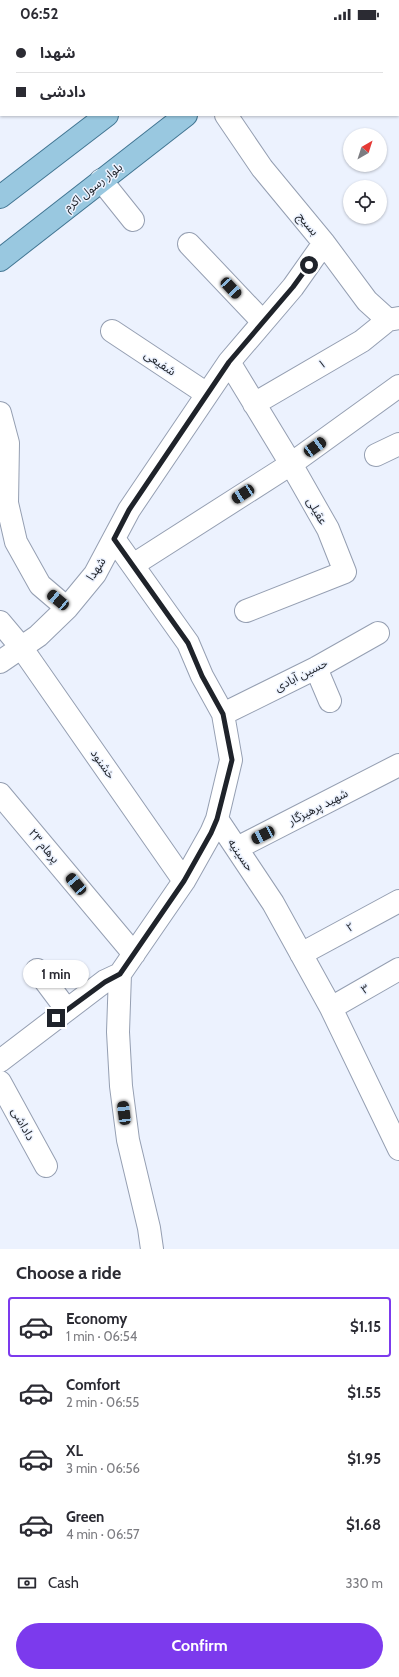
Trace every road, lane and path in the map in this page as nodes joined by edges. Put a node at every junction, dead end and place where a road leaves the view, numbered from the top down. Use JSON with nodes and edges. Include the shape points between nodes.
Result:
{"nodes":[{"id":1,"x":106,"y":116,"type":"edge"},
{"id":2,"x":185,"y":116,"type":"edge"},
{"id":3,"x":227,"y":116,"type":"edge"},
{"id":4,"x":101,"y":180,"type":"junction"},
{"id":5,"x":0,"y":197,"type":"edge"},
{"id":6,"x":133,"y":220,"type":"dead end"},
{"id":7,"x":324,"y":243,"type":"junction"},
{"id":8,"x":189,"y":244,"type":"dead end"},
{"id":9,"x":0,"y":260,"type":"edge"},
{"id":10,"x":394,"y":319,"type":"edge"},
{"id":11,"x":263,"y":322,"type":"junction"},
{"id":12,"x":112,"y":331,"type":"dead end"},
{"id":13,"x":229,"y":362,"type":"junction"},
{"id":14,"x":399,"y":386,"type":"edge"},
{"id":15,"x":207,"y":394,"type":"junction"},
{"id":16,"x":254,"y":404,"type":"junction"},
{"id":17,"x":0,"y":413,"type":"edge"},
{"id":18,"x":399,"y":444,"type":"edge"},
{"id":19,"x":4,"y":446,"type":"edge"},
{"id":20,"x":376,"y":455,"type":"dead end"},
{"id":21,"x":291,"y":464,"type":"junction"},
{"id":22,"x":114,"y":539,"type":"junction"},
{"id":23,"x":133,"y":565,"type":"junction"},
{"id":24,"x":67,"y":608,"type":"junction"},
{"id":25,"x":246,"y":611,"type":"dead end"},
{"id":26,"x":0,"y":622,"type":"edge"},
{"id":27,"x":378,"y":633,"type":"dead end"},
{"id":28,"x":21,"y":646,"type":"junction"},
{"id":29,"x":0,"y":662,"type":"edge"},
{"id":30,"x":316,"y":668,"type":"junction"},
{"id":31,"x":330,"y":701,"type":"dead end"},
{"id":32,"x":223,"y":714,"type":"junction"},
{"id":33,"x":399,"y":765,"type":"edge"},
{"id":34,"x":0,"y":794,"type":"edge"},
{"id":35,"x":217,"y":819,"type":"junction"},
{"id":36,"x":237,"y":848,"type":"junction"},
{"id":37,"x":184,"y":881,"type":"junction"},
{"id":38,"x":399,"y":901,"type":"edge"},
{"id":39,"x":134,"y":954,"type":"junction"},
{"id":40,"x":301,"y":954,"type":"junction"},
{"id":41,"x":399,"y":969,"type":"edge"},
{"id":42,"x":37,"y":970,"type":"dead end"},
{"id":43,"x":120,"y":974,"type":"junction"},
{"id":44,"x":331,"y":1008,"type":"junction"},
{"id":45,"x":68,"y":1010,"type":"junction"},
{"id":46,"x":0,"y":1061,"type":"edge"},
{"id":47,"x":0,"y":1082,"type":"edge"},
{"id":48,"x":399,"y":1148,"type":"edge"},
{"id":49,"x":46,"y":1166,"type":"dead end"},
{"id":50,"x":152,"y":1249,"type":"edge"}],
"edges":[{"from":1,"to":5,"type":"main road"},
{"from":2,"to":4,"type":"main road","name":"بلوار رسول اکرم"},
{"from":3,"to":7,"type":"street","name":"بسیج","via":[[262,168]]},
{"from":4,"to":6,"type":"street"},
{"from":4,"to":9,"type":"main road","name":"بلوار رسول اکرم"},
{"from":7,"to":10,"type":"street","name":"بسیج","via":[[367,301]]},
{"from":7,"to":11,"type":"street","name":"شهدا","via":[[293,287]]},
{"from":8,"to":11,"type":"street"},
{"from":10,"to":16,"type":"street","name":"۱","via":[[362,341]]},
{"from":11,"to":13,"type":"street","name":"شهدا"},
{"from":12,"to":15,"type":"street","name":"شفیعی"},
{"from":13,"to":15,"type":"street","name":"شهدا"},
{"from":13,"to":16,"type":"street","name":"عقیلی"},
{"from":14,"to":21,"type":"street"},
{"from":15,"to":22,"type":"street","name":"شهدا","via":[[129,510]]},
{"from":16,"to":21,"type":"street","name":"عقیلی"},
{"from":17,"to":19,"type":"street"},
{"from":18,"to":20,"type":"street"},
{"from":19,"to":24,"type":"street","via":[[8,503],[16,542],[40,585]]},
{"from":21,"to":23,"type":"street"},
{"from":21,"to":25,"type":"street","name":"عقیلی","via":[[328,529],[345,572]]},
{"from":22,"to":23,"type":"street"},
{"from":22,"to":24,"type":"street","name":"شهدا","via":[[94,574]]},
{"from":23,"to":32,"type":"street","via":[[188,643],[202,676]]},
{"from":24,"to":28,"type":"street","name":"شهدا","via":[[38,636]]},
{"from":26,"to":28,"type":"street","name":"خشنود"},
{"from":27,"to":30,"type":"street","name":"حسین آبادی"},
{"from":28,"to":29,"type":"street","name":"شهدا"},
{"from":28,"to":37,"type":"street","name":"خشنود"},
{"from":30,"to":31,"type":"street"},
{"from":30,"to":32,"type":"street","name":"حسین آبادی"},
{"from":32,"to":35,"type":"street","via":[[232,760]]},
{"from":33,"to":36,"type":"street","name":"شهید پرهیزگار"},
{"from":34,"to":39,"type":"street","name":"پرهام ۲۳"},
{"from":35,"to":36,"type":"street","name":"حسینیه"},
{"from":35,"to":37,"type":"street"},
{"from":36,"to":40,"type":"street","name":"حسینیه","via":[[273,903]]},
{"from":37,"to":39,"type":"street"},
{"from":38,"to":40,"type":"street","name":"۲"},
{"from":39,"to":43,"type":"street"},
{"from":40,"to":44,"type":"street","name":"حسینیه"},
{"from":41,"to":44,"type":"street","name":"۳"},
{"from":42,"to":45,"type":"street"},
{"from":43,"to":45,"type":"street"},
{"from":43,"to":50,"type":"street","via":[[118,1032],[121,1086],[128,1140]]},
{"from":44,"to":48,"type":"street","name":"حسینیه"},
{"from":45,"to":46,"type":"street"},
{"from":47,"to":49,"type":"street","name":"داداشی"}]}
